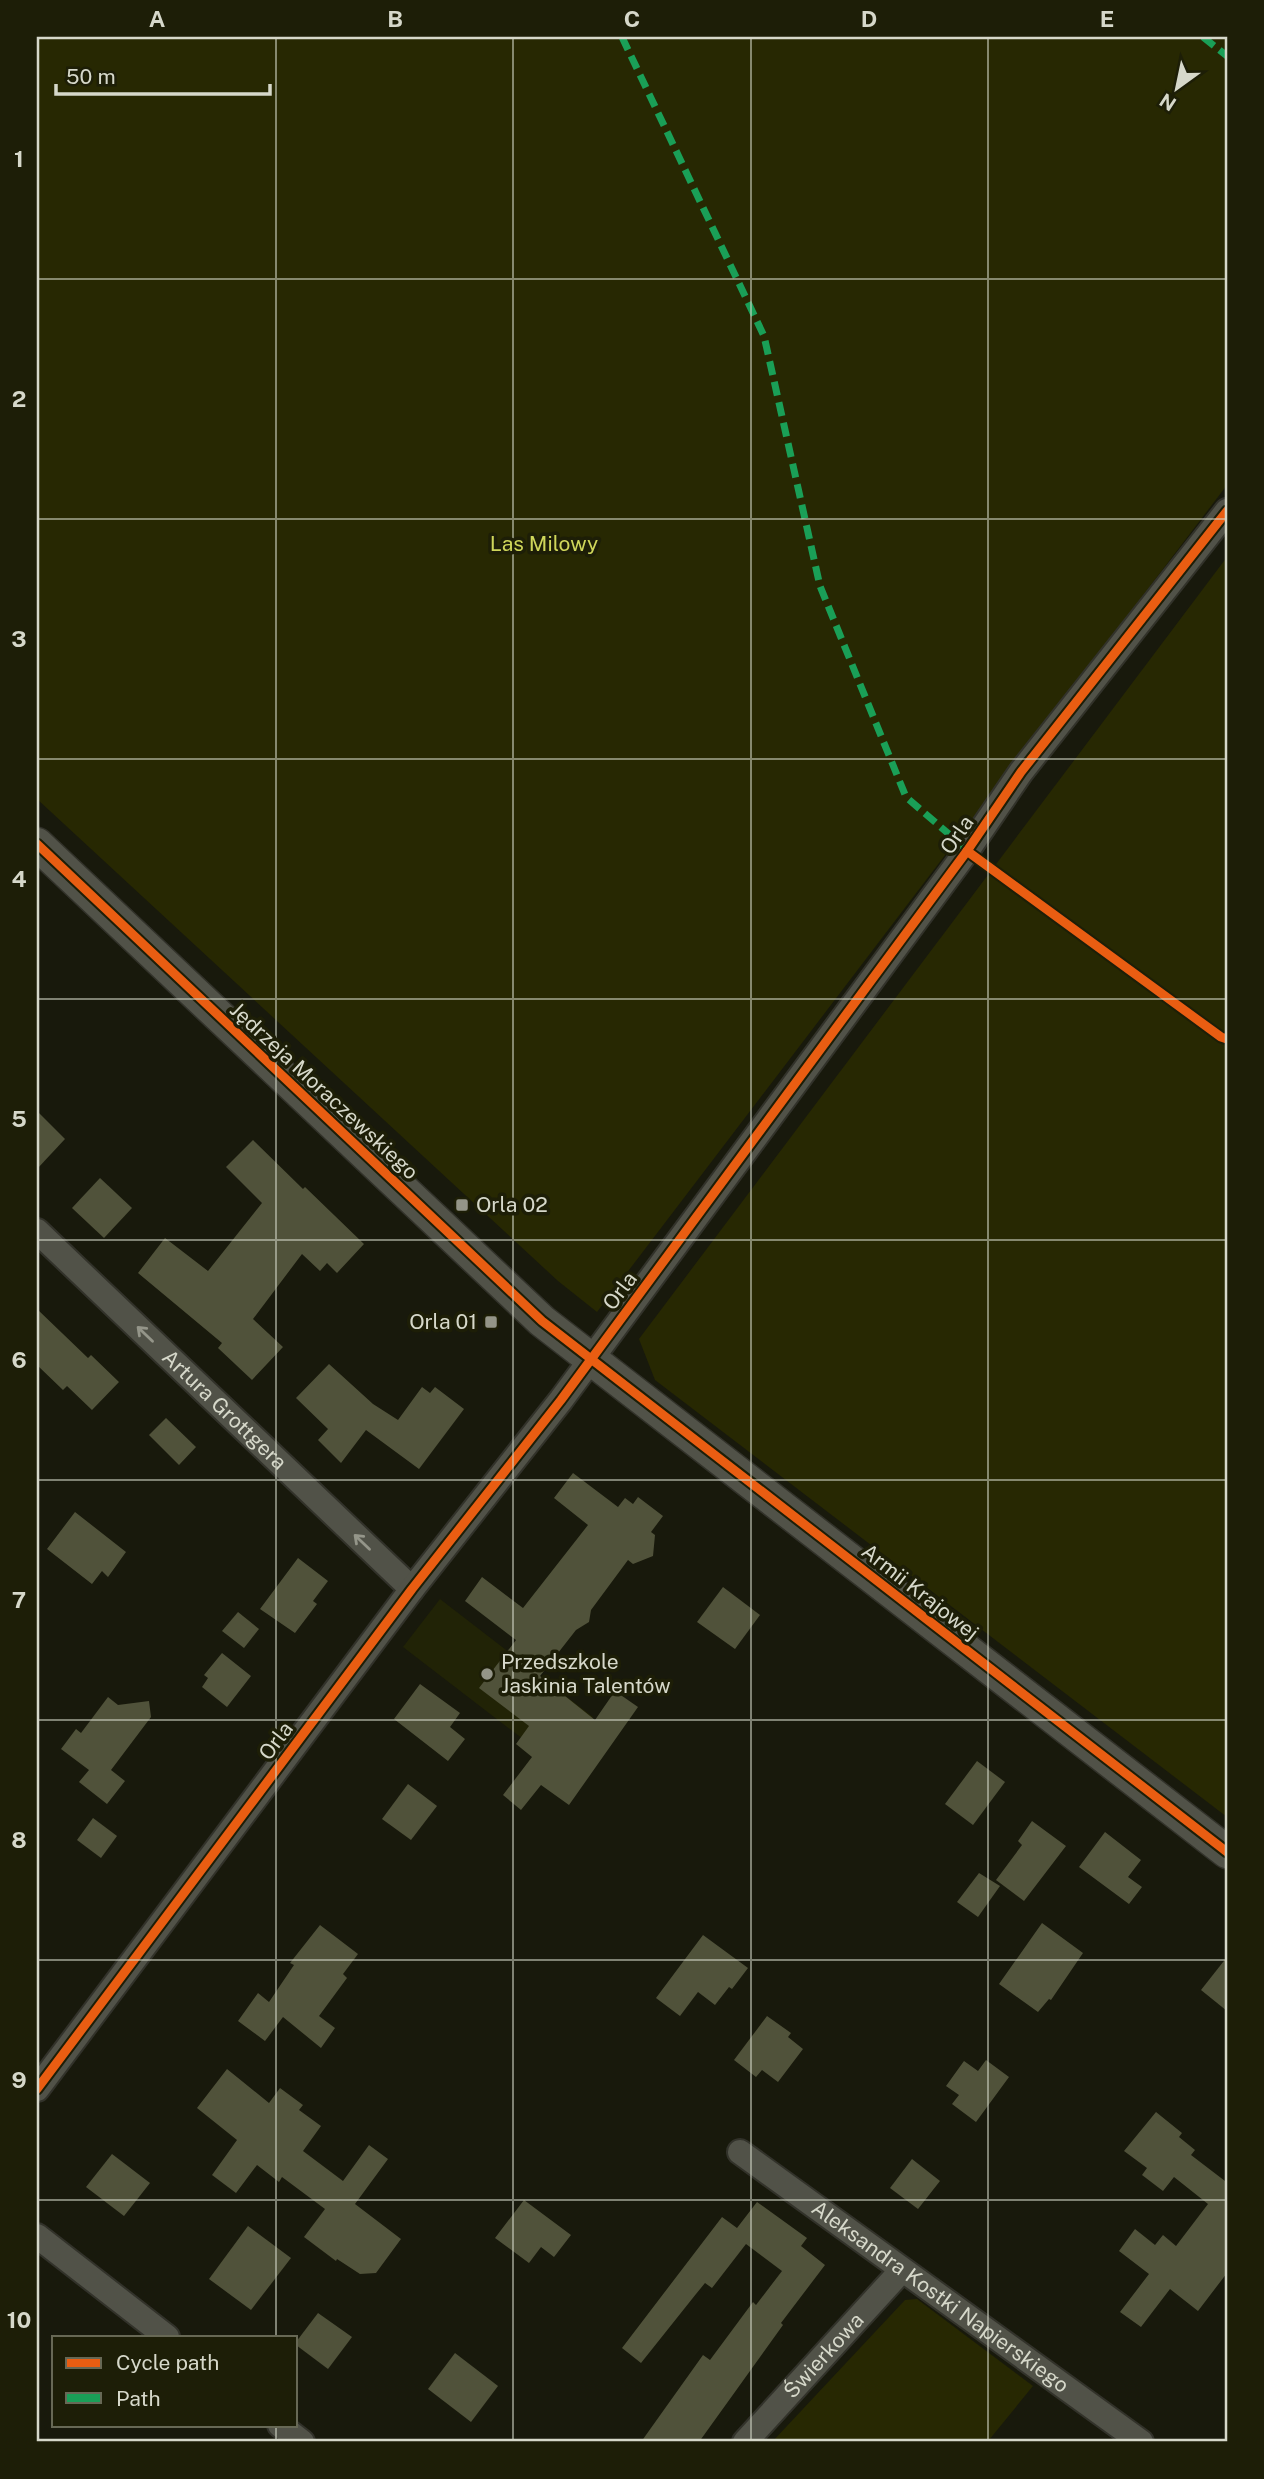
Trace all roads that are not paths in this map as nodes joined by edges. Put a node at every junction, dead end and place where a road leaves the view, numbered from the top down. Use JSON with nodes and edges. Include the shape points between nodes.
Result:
{"nodes":[{"id":1,"x":1227,"y":511,"type":"edge"},
{"id":2,"x":37,"y":844,"type":"edge"},
{"id":3,"x":37,"y":1231,"type":"edge"},
{"id":4,"x":591,"y":1359,"type":"junction"},
{"id":5,"x":412,"y":1589,"type":"junction"},
{"id":6,"x":1227,"y":1852,"type":"edge"},
{"id":7,"x":37,"y":2088,"type":"edge"},
{"id":8,"x":740,"y":2152,"type":"dead end"},
{"id":9,"x":37,"y":2236,"type":"edge"},
{"id":10,"x":902,"y":2270,"type":"junction"},
{"id":11,"x":166,"y":2336,"type":"edge"},
{"id":12,"x":281,"y":2426,"type":"edge"},
{"id":13,"x":302,"y":2442,"type":"edge"},
{"id":14,"x":745,"y":2442,"type":"edge"},
{"id":15,"x":1140,"y":2442,"type":"edge"}],
"edges":[{"from":1,"to":4,"type":"street","name":"Orla","via":[[1021,772]]},
{"from":2,"to":4,"type":"street","name":"Jędrzeja Moraczewskiego","via":[[525,1305]]},
{"from":5,"to":3,"type":"street","name":"Artura Grottgera","one_way":true},
{"from":4,"to":5,"type":"street","name":"Orla"},
{"from":4,"to":6,"type":"street","name":"Armii Krajowej"},
{"from":5,"to":7,"type":"street","name":"Orla"},
{"from":8,"to":10,"type":"street","name":"Aleksandra Kostki Napierskiego"},
{"from":9,"to":11,"type":"street"},
{"from":10,"to":14,"type":"street","name":"Świerkowa"},
{"from":10,"to":15,"type":"street","name":"Aleksandra Kostki Napierskiego"},
{"from":12,"to":13,"type":"street"}]}
